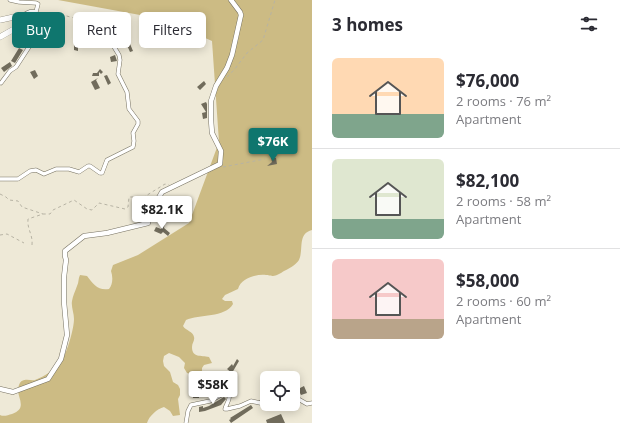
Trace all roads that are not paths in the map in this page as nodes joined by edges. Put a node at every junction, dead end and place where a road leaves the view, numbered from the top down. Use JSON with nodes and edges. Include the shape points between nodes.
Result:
{"nodes":[{"id":1,"x":10,"y":0,"type":"edge"},
{"id":2,"x":231,"y":0,"type":"edge"},
{"id":3,"x":27,"y":12,"type":"edge"},
{"id":4,"x":36,"y":12,"type":"joint"},
{"id":5,"x":12,"y":17,"type":"edge"},
{"id":6,"x":0,"y":20,"type":"edge"},
{"id":7,"x":12,"y":30,"type":"edge"},
{"id":8,"x":0,"y":37,"type":"edge"},
{"id":9,"x":28,"y":48,"type":"edge"},
{"id":10,"x":115,"y":48,"type":"edge"},
{"id":11,"x":1,"y":83,"type":"edge"},
{"id":12,"x":0,"y":179,"type":"edge"},
{"id":13,"x":0,"y":389,"type":"edge"},
{"id":14,"x":300,"y":401,"type":"edge"},
{"id":15,"x":260,"y":403,"type":"edge"},
{"id":16,"x":312,"y":403,"type":"edge"},
{"id":17,"x":186,"y":423,"type":"edge"}],
"edges":[{"from":1,"to":4,"type":"street","via":[[36,3],[39,6]]},
{"from":2,"to":13,"type":"street","via":[[241,16],[232,55],[211,101],[212,133],[221,151],[220,164],[162,192],[150,213],[148,223],[84,236],[65,251],[64,302],[67,335],[61,359],[48,378],[13,392]]},
{"from":3,"to":4,"type":"street"},
{"from":5,"to":6,"type":"main road"},
{"from":7,"to":8,"type":"main road"},
{"from":9,"to":11,"type":"street"},
{"from":10,"to":12,"type":"street","via":[[120,60],[118,74],[127,92],[129,109],[138,121],[133,134],[133,147],[107,160],[102,173],[88,166],[79,172],[56,168],[44,174],[36,170],[18,179]]},
{"from":14,"to":16,"type":"street"},
{"from":15,"to":17,"type":"street","via":[[251,401],[225,409],[229,394],[218,396],[191,405]]}]}
